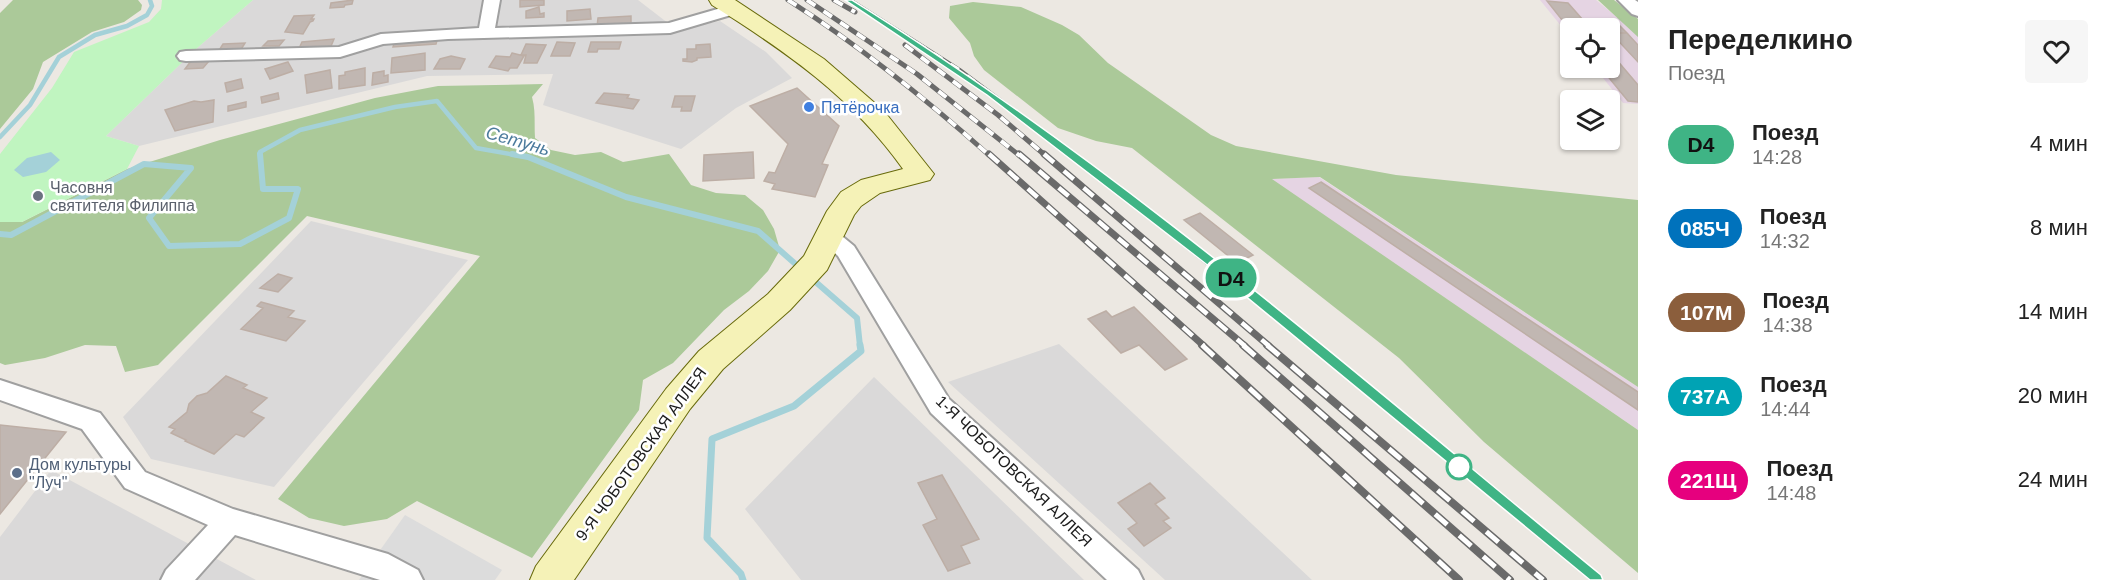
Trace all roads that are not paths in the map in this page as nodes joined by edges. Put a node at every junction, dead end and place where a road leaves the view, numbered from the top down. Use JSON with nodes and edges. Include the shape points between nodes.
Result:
{"nodes":[{"id":1,"x":492,"y":0,"type":"edge"},
{"id":2,"x":1626,"y":0,"type":"edge"},
{"id":3,"x":727,"y":5,"type":"edge"},
{"id":4,"x":1638,"y":11,"type":"edge"},
{"id":5,"x":486,"y":34,"type":"junction"},
{"id":6,"x":186,"y":56,"type":"dead end"},
{"id":7,"x":823,"y":249,"type":"junction"},
{"id":8,"x":2,"y":393,"type":"edge"},
{"id":9,"x":230,"y":520,"type":"junction"},
{"id":10,"x":176,"y":580,"type":"edge"},
{"id":11,"x":408,"y":580,"type":"edge"},
{"id":12,"x":550,"y":580,"type":"edge"},
{"id":13,"x":1128,"y":580,"type":"edge"}],
"edges":[{"from":1,"to":5,"type":"street"},
{"from":2,"to":4,"type":"street"},
{"from":3,"to":5,"type":"street","via":[[670,28]]},
{"from":3,"to":7,"type":"street","name":"9-Я ЧОБОТОВСКАЯ АЛЛЕЯ","via":[[835,80],[869,111],[921,174],[861,191],[842,211]]},
{"from":5,"to":6,"type":"street","via":[[381,39],[340,52]]},
{"from":7,"to":12,"type":"street","name":"9-Я ЧОБОТОВСКАЯ АЛЛЕЯ","via":[[779,302],[711,360],[678,399]]},
{"from":7,"to":13,"type":"street","name":"1-Я ЧОБОТОВСКАЯ АЛЛЕЯ","via":[[846,251],[940,405]]},
{"from":8,"to":9,"type":"street","via":[[91,421],[135,480]]},
{"from":9,"to":10,"type":"street"},
{"from":9,"to":11,"type":"street","via":[[378,564]]}]}
